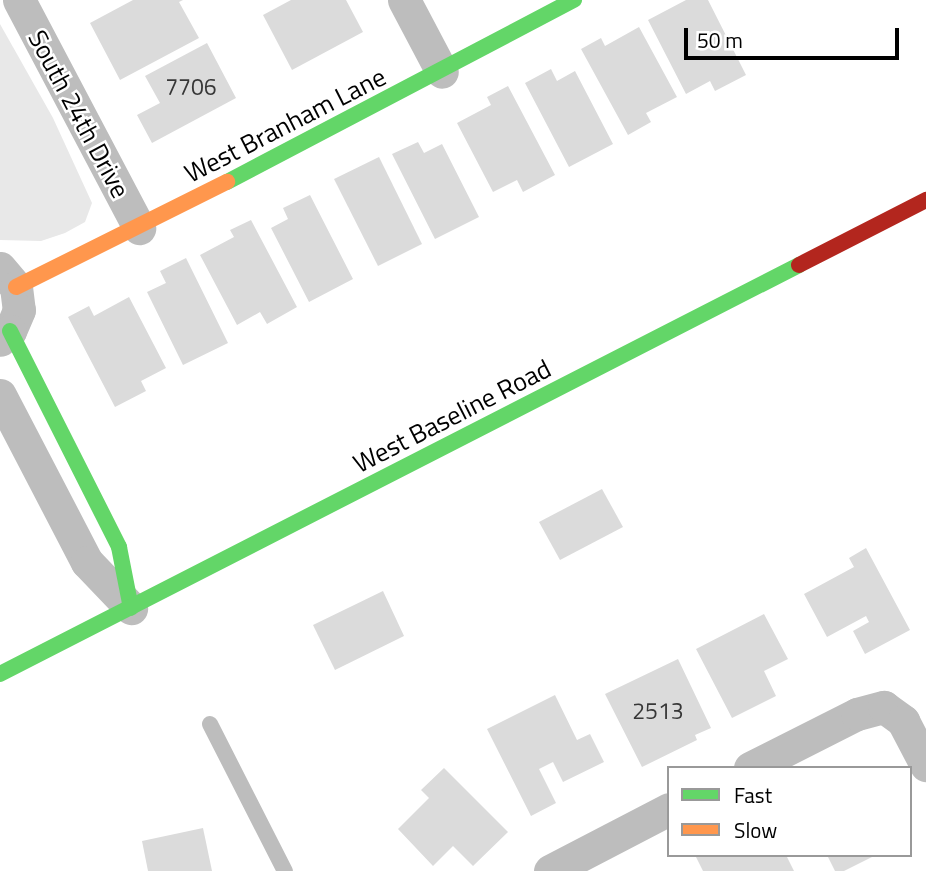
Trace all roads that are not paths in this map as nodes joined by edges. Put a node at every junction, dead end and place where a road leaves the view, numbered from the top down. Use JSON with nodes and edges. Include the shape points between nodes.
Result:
{"nodes":[{"id":1,"x":19,"y":0,"type":"edge"},
{"id":2,"x":404,"y":0,"type":"edge"},
{"id":3,"x":574,"y":0,"type":"edge"},
{"id":4,"x":442,"y":72,"type":"junction"},
{"id":5,"x":926,"y":200,"type":"edge"},
{"id":6,"x":138,"y":228,"type":"junction"},
{"id":7,"x":8,"y":278,"type":"edge"},
{"id":8,"x":5,"y":336,"type":"edge"},
{"id":9,"x":0,"y":395,"type":"edge"},
{"id":10,"x":131,"y":608,"type":"junction"},
{"id":11,"x":0,"y":674,"type":"edge"},
{"id":12,"x":210,"y":724,"type":"dead end"},
{"id":13,"x":926,"y":765,"type":"edge"},
{"id":14,"x":754,"y":766,"type":"edge"},
{"id":15,"x":667,"y":810,"type":"edge"},
{"id":16,"x":285,"y":871,"type":"edge"},
{"id":17,"x":550,"y":871,"type":"edge"}],
"edges":[{"from":1,"to":6,"type":"street","name":"South 24th Drive"},
{"from":2,"to":4,"type":"street"},
{"from":3,"to":4,"type":"main road","name":"West Branham Lane"},
{"from":4,"to":6,"type":"main road","name":"West Branham Lane"},
{"from":5,"to":10,"type":"main road","name":"West Baseline Road"},
{"from":6,"to":7,"type":"main road","name":"West Branham Lane"},
{"from":7,"to":8,"type":"street","via":[[19,310]]},
{"from":8,"to":10,"type":"main road","via":[[120,547]]},
{"from":9,"to":10,"type":"street","via":[[87,562]]},
{"from":10,"to":11,"type":"main road","name":"West Baseline Road"},
{"from":12,"to":16,"type":"lane"},
{"from":13,"to":14,"type":"street","via":[[903,720],[884,707],[857,714]]},
{"from":15,"to":17,"type":"street"}]}
